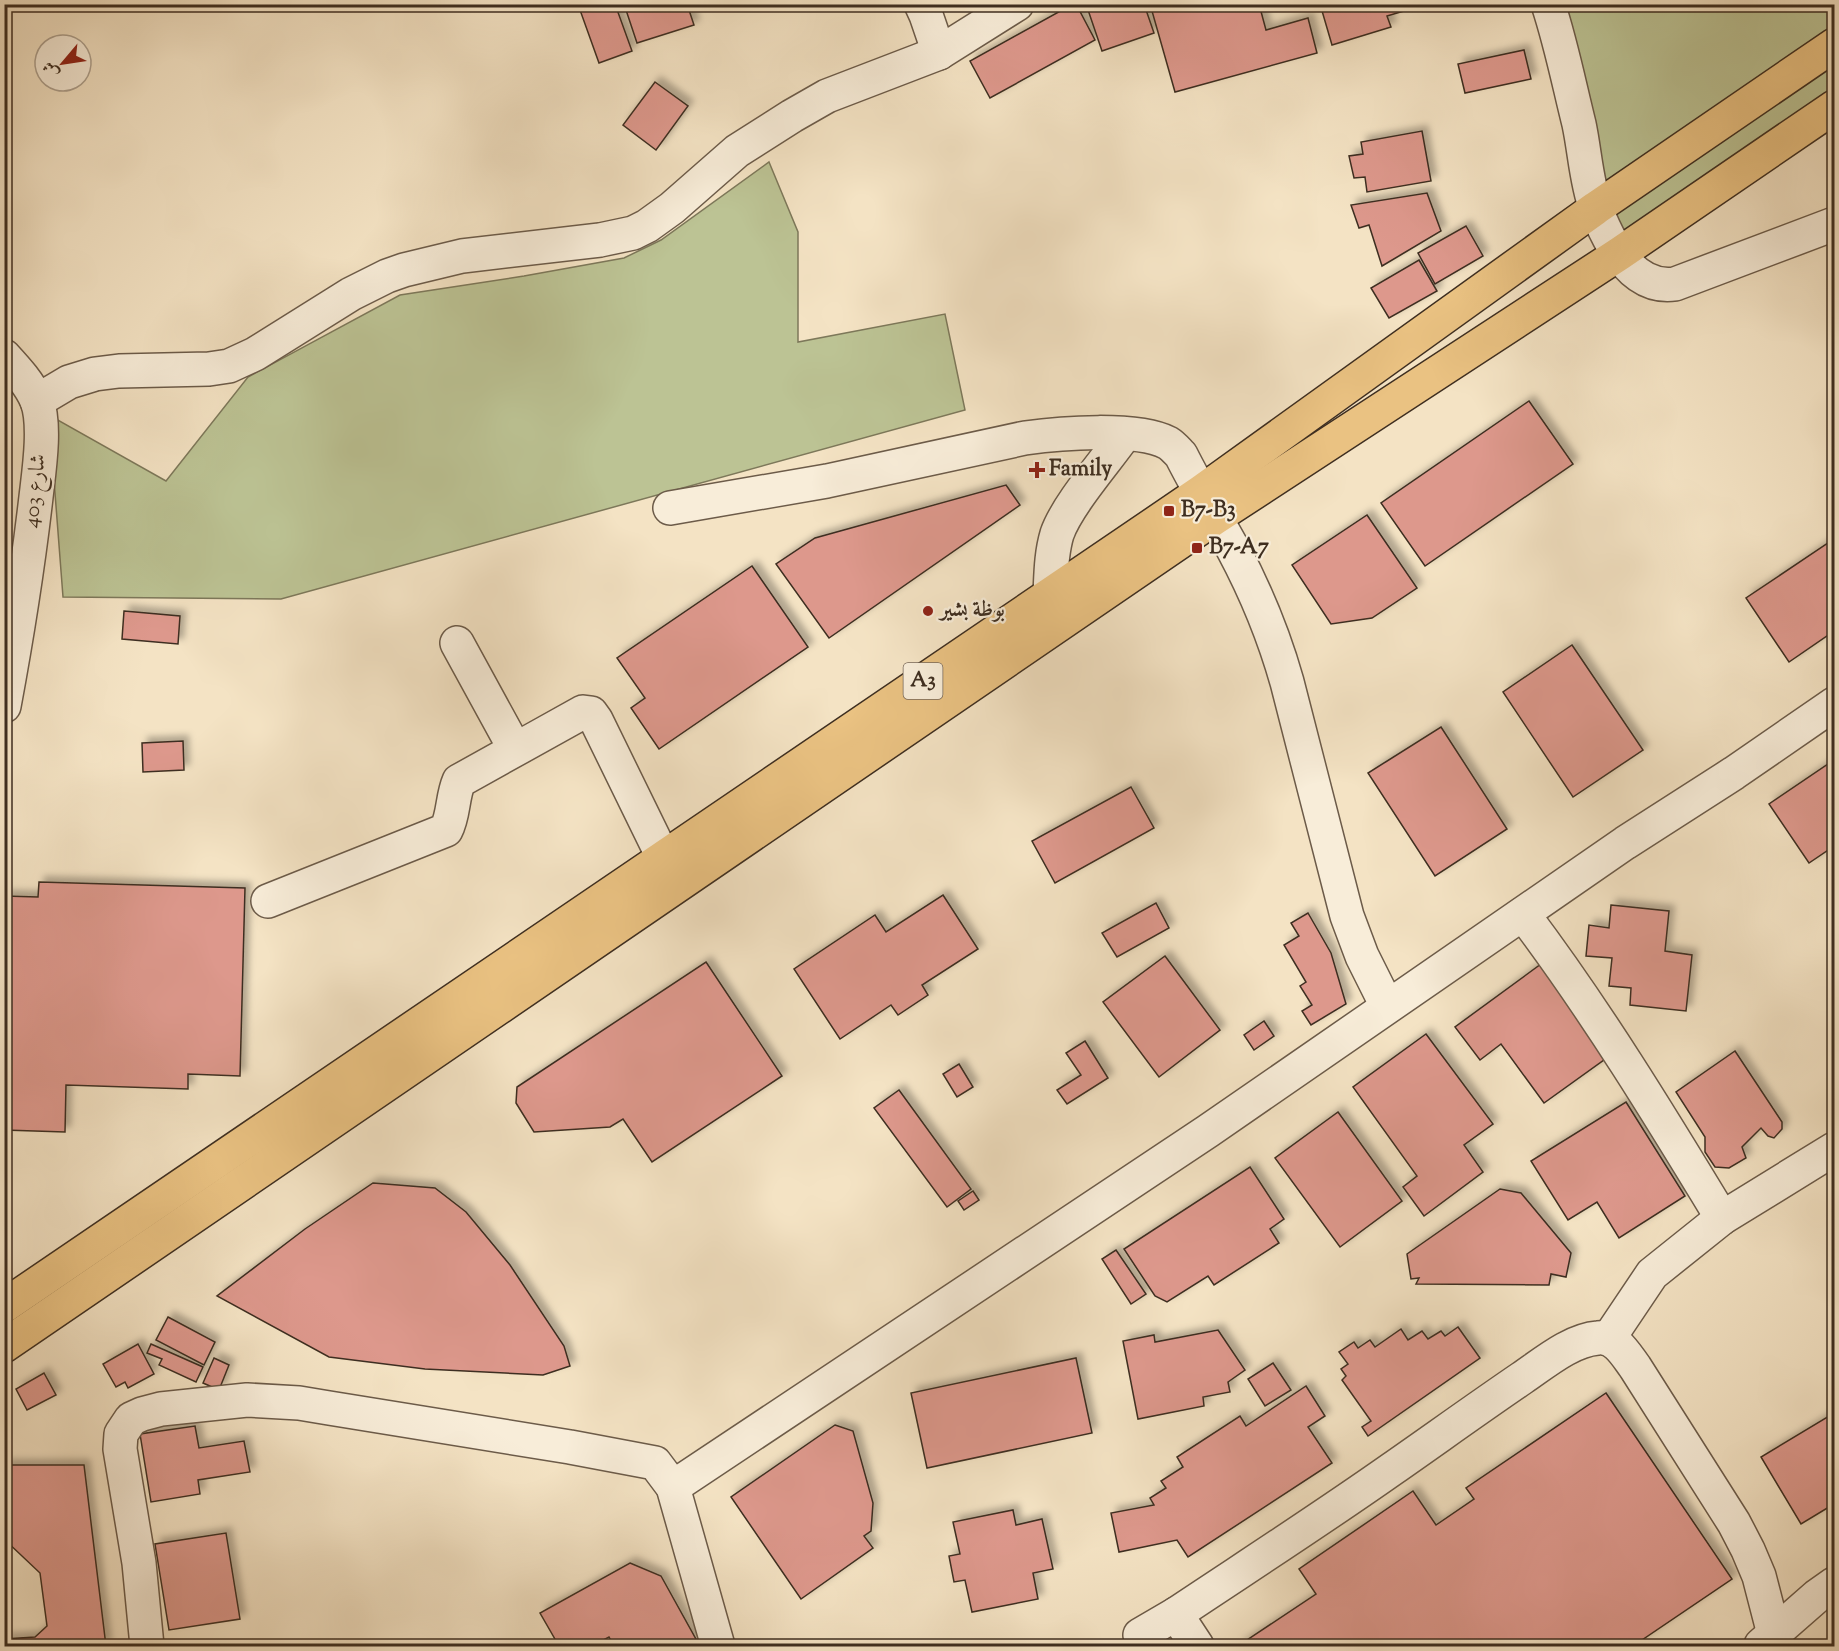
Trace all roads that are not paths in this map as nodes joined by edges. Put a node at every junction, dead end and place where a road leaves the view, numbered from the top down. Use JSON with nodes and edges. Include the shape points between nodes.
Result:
{"nodes":[{"id":1,"x":921,"y":4,"type":"edge"},
{"id":2,"x":1017,"y":4,"type":"edge"},
{"id":3,"x":1548,"y":4,"type":"edge"},
{"id":4,"x":1834,"y":45,"type":"edge"},
{"id":5,"x":939,"y":53,"type":"junction"},
{"id":6,"x":1834,"y":107,"type":"edge"},
{"id":7,"x":1596,"y":208,"type":"junction"},
{"id":8,"x":1834,"y":224,"type":"edge"},
{"id":9,"x":1619,"y":254,"type":"junction"},
{"id":10,"x":4,"y":356,"type":"edge"},
{"id":11,"x":37,"y":401,"type":"junction"},
{"id":12,"x":1125,"y":434,"type":"junction"},
{"id":13,"x":1208,"y":505,"type":"junction"},
{"id":14,"x":670,"y":507,"type":"dead end"},
{"id":15,"x":1050,"y":594,"type":"junction"},
{"id":16,"x":457,"y":643,"type":"dead end"},
{"id":17,"x":1834,"y":704,"type":"edge"},
{"id":18,"x":4,"y":706,"type":"edge"},
{"id":19,"x":515,"y":749,"type":"junction"},
{"id":20,"x":663,"y":857,"type":"junction"},
{"id":21,"x":268,"y":901,"type":"dead end"},
{"id":22,"x":1523,"y":914,"type":"junction"},
{"id":23,"x":1387,"y":1006,"type":"junction"},
{"id":24,"x":1834,"y":1149,"type":"edge"},
{"id":25,"x":1722,"y":1218,"type":"junction"},
{"id":26,"x":4,"y":1306,"type":"edge"},
{"id":27,"x":1609,"y":1338,"type":"junction"},
{"id":28,"x":4,"y":1346,"type":"edge"},
{"id":29,"x":673,"y":1487,"type":"junction"},
{"id":30,"x":1834,"y":1584,"type":"edge"},
{"id":31,"x":1176,"y":1614,"type":"junction"},
{"id":32,"x":1140,"y":1635,"type":"dead end"},
{"id":33,"x":1767,"y":1640,"type":"edge"},
{"id":34,"x":147,"y":1647,"type":"edge"},
{"id":35,"x":718,"y":1647,"type":"edge"},
{"id":36,"x":1197,"y":1647,"type":"edge"}],
"edges":[{"from":1,"to":5,"type":"street"},
{"from":2,"to":5,"type":"street"},
{"from":3,"to":7,"type":"street"},
{"from":4,"to":7,"type":"highway","number":"A3"},
{"from":5,"to":11,"type":"street","via":[[811,104],[737,151],[672,208],[633,232],[600,240],[462,256],[404,270],[351,294],[229,366],[95,374],[69,382]]},
{"from":6,"to":9,"type":"highway","number":"A3"},
{"from":7,"to":9,"type":"street"},
{"from":7,"to":13,"type":"highway","number":"A3"},
{"from":8,"to":9,"type":"street","via":[[1675,284],[1654,284],[1641,278]]},
{"from":9,"to":13,"type":"highway","number":"A3"},
{"from":10,"to":11,"type":"street","name":"شارع 403"},
{"from":11,"to":18,"type":"street","name":"شارع 403","via":[[40,465]]},
{"from":12,"to":13,"type":"street","via":[[1169,443],[1182,455]]},
{"from":12,"to":14,"type":"street","via":[[1025,438],[827,481]]},
{"from":12,"to":15,"type":"street","via":[[1058,531]]},
{"from":13,"to":15,"type":"highway","number":"A3"},
{"from":13,"to":23,"type":"street","via":[[1252,588],[1277,648],[1347,916]]},
{"from":13,"to":28,"type":"highway","number":"A3"},
{"from":15,"to":20,"type":"highway","number":"A3"},
{"from":16,"to":19,"type":"street"},
{"from":17,"to":22,"type":"street"},
{"from":19,"to":20,"type":"street","via":[[583,712],[591,713]]},
{"from":19,"to":21,"type":"street","via":[[459,781],[446,830]]},
{"from":20,"to":26,"type":"highway","number":"A3"},
{"from":22,"to":23,"type":"street"},
{"from":22,"to":25,"type":"street","via":[[1562,965],[1647,1094]]},
{"from":23,"to":29,"type":"street","via":[[1208,1131]]},
{"from":24,"to":25,"type":"street"},
{"from":25,"to":27,"type":"street","via":[[1652,1274]]},
{"from":27,"to":31,"type":"street","via":[[1585,1341],[1551,1358]]},
{"from":27,"to":33,"type":"street","via":[[1635,1367],[1734,1523],[1759,1576]]},
{"from":29,"to":34,"type":"street","via":[[655,1463],[299,1403],[247,1400],[142,1414],[125,1426],[120,1449],[139,1563]]},
{"from":29,"to":35,"type":"street"},
{"from":30,"to":33,"type":"street"},
{"from":31,"to":32,"type":"street"},
{"from":31,"to":36,"type":"street"}]}
